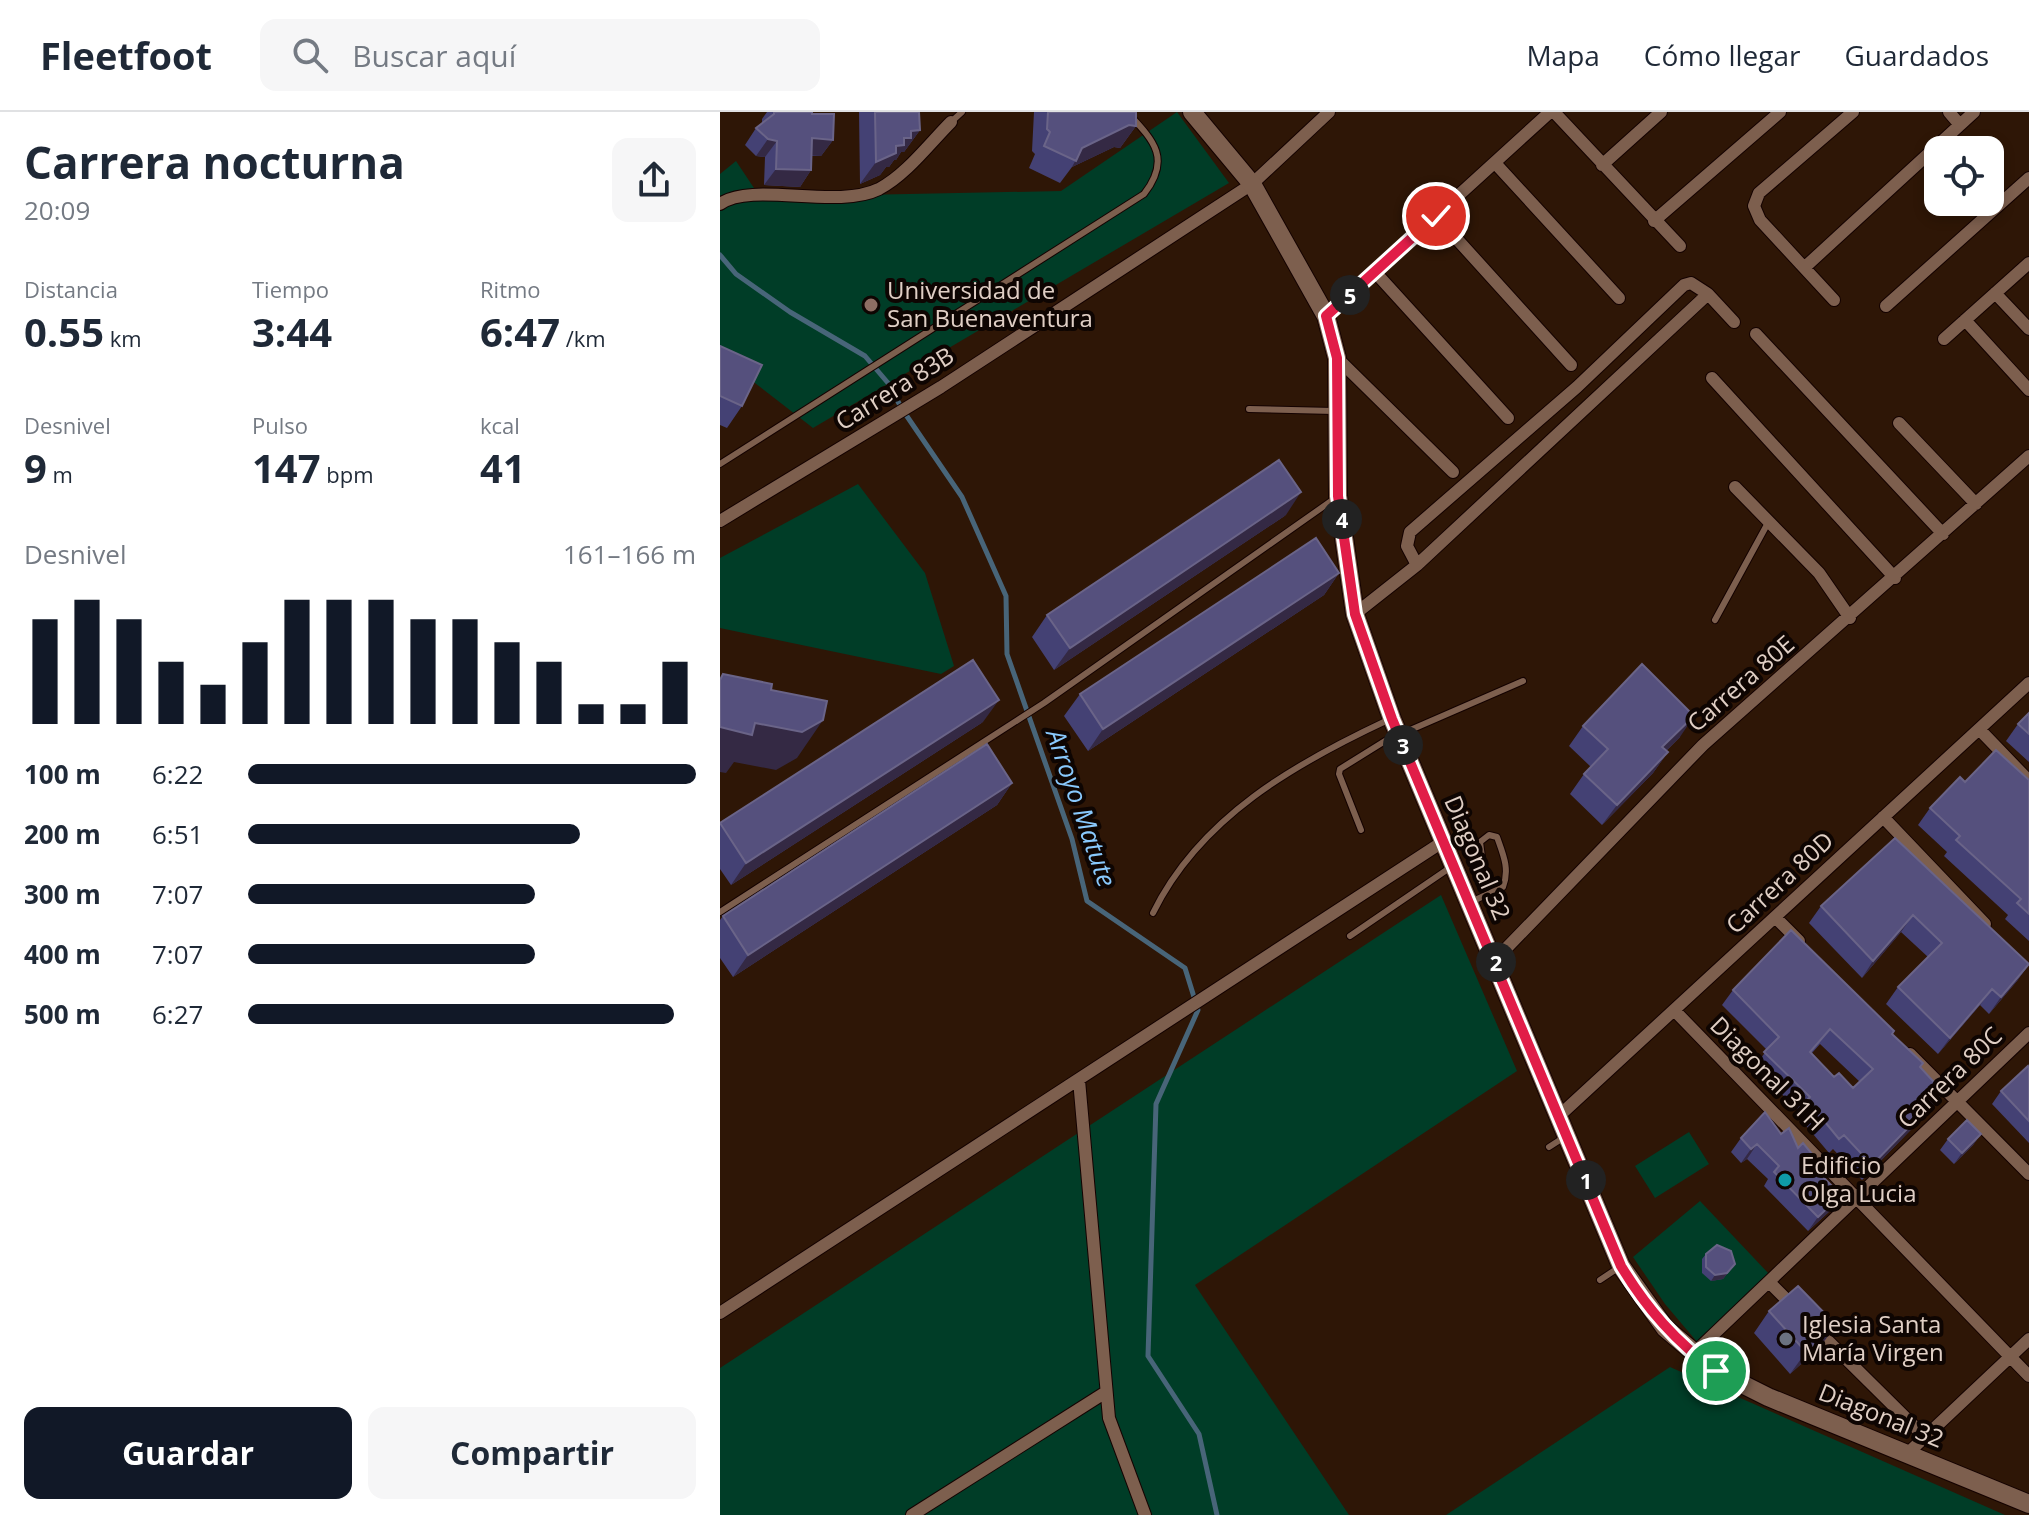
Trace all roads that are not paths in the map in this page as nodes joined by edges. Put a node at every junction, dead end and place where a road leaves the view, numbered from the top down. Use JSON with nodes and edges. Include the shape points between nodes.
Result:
{"nodes":[{"id":1,"x":962,"y":112,"type":"edge"},
{"id":2,"x":1127,"y":112,"type":"edge"},
{"id":3,"x":1329,"y":112,"type":"edge"},
{"id":4,"x":1529,"y":112,"type":"edge"},
{"id":5,"x":1552,"y":112,"type":"edge"},
{"id":6,"x":1661,"y":112,"type":"edge"},
{"id":7,"x":1780,"y":112,"type":"edge"},
{"id":8,"x":1853,"y":112,"type":"edge"},
{"id":9,"x":1949,"y":112,"type":"edge"},
{"id":10,"x":1974,"y":112,"type":"edge"},
{"id":11,"x":1195,"y":113,"type":"edge"},
{"id":12,"x":951,"y":122,"type":"joint"},
{"id":13,"x":1539,"y":123,"type":"junction"},
{"id":14,"x":1960,"y":125,"type":"junction"},
{"id":15,"x":1495,"y":163,"type":"junction"},
{"id":16,"x":1602,"y":165,"type":"junction"},
{"id":17,"x":2029,"y":178,"type":"edge"},
{"id":18,"x":1252,"y":184,"type":"junction"},
{"id":19,"x":720,"y":204,"type":"edge"},
{"id":20,"x":1436,"y":216,"type":"junction"},
{"id":21,"x":1654,"y":221,"type":"junction"},
{"id":22,"x":1680,"y":246,"type":"dead end"},
{"id":23,"x":2029,"y":263,"type":"edge"},
{"id":24,"x":1805,"y":267,"type":"junction"},
{"id":25,"x":1375,"y":272,"type":"junction"},
{"id":26,"x":1995,"y":293,"type":"junction"},
{"id":27,"x":1708,"y":294,"type":"junction"},
{"id":28,"x":1619,"y":298,"type":"dead end"},
{"id":29,"x":1834,"y":300,"type":"dead end"},
{"id":30,"x":1886,"y":306,"type":"dead end"},
{"id":31,"x":1326,"y":316,"type":"junction"},
{"id":32,"x":1965,"y":320,"type":"junction"},
{"id":33,"x":1734,"y":322,"type":"dead end"},
{"id":34,"x":2029,"y":329,"type":"edge"},
{"id":35,"x":1756,"y":334,"type":"dead end"},
{"id":36,"x":1944,"y":339,"type":"dead end"},
{"id":37,"x":1337,"y":358,"type":"junction"},
{"id":38,"x":1571,"y":365,"type":"dead end"},
{"id":39,"x":1712,"y":378,"type":"dead end"},
{"id":40,"x":2029,"y":390,"type":"edge"},
{"id":41,"x":1249,"y":409,"type":"dead end"},
{"id":42,"x":1338,"y":411,"type":"junction"},
{"id":43,"x":1508,"y":418,"type":"dead end"},
{"id":44,"x":1899,"y":423,"type":"dead end"},
{"id":45,"x":2029,"y":456,"type":"edge"},
{"id":46,"x":720,"y":464,"type":"edge"},
{"id":47,"x":1453,"y":472,"type":"dead end"},
{"id":48,"x":1735,"y":487,"type":"dead end"},
{"id":49,"x":1338,"y":496,"type":"junction"},
{"id":50,"x":1976,"y":504,"type":"junction"},
{"id":51,"x":720,"y":521,"type":"edge"},
{"id":52,"x":1769,"y":521,"type":"junction"},
{"id":53,"x":1943,"y":534,"type":"junction"},
{"id":54,"x":1417,"y":565,"type":"junction"},
{"id":55,"x":1895,"y":578,"type":"junction"},
{"id":56,"x":1355,"y":614,"type":"junction"},
{"id":57,"x":1850,"y":618,"type":"junction"},
{"id":58,"x":1715,"y":620,"type":"dead end"},
{"id":59,"x":1523,"y":681,"type":"dead end"},
{"id":60,"x":2029,"y":683,"type":"edge"},
{"id":61,"x":1395,"y":728,"type":"junction"},
{"id":62,"x":1979,"y":729,"type":"junction"},
{"id":63,"x":2029,"y":781,"type":"edge"},
{"id":64,"x":1883,"y":817,"type":"junction"},
{"id":65,"x":1361,"y":830,"type":"dead end"},
{"id":66,"x":1444,"y":841,"type":"junction"},
{"id":67,"x":1454,"y":866,"type":"junction"},
{"id":68,"x":1494,"y":891,"type":"junction"},
{"id":69,"x":1470,"y":903,"type":"junction"},
{"id":70,"x":720,"y":912,"type":"edge"},
{"id":71,"x":1153,"y":913,"type":"dead end"},
{"id":72,"x":1775,"y":917,"type":"junction"},
{"id":73,"x":1350,"y":936,"type":"dead end"},
{"id":74,"x":1998,"y":937,"type":"edge"},
{"id":75,"x":1807,"y":950,"type":"edge"},
{"id":76,"x":1495,"y":960,"type":"junction"},
{"id":77,"x":1674,"y":1010,"type":"junction"},
{"id":78,"x":2029,"y":1033,"type":"edge"},
{"id":79,"x":1904,"y":1047,"type":"edge"},
{"id":80,"x":1079,"y":1080,"type":"junction"},
{"id":81,"x":1958,"y":1102,"type":"junction"},
{"id":82,"x":1560,"y":1115,"type":"junction"},
{"id":83,"x":1567,"y":1135,"type":"junction"},
{"id":84,"x":1549,"y":1147,"type":"dead end"},
{"id":85,"x":2029,"y":1174,"type":"edge"},
{"id":86,"x":1858,"y":1198,"type":"junction"},
{"id":87,"x":1621,"y":1266,"type":"junction"},
{"id":88,"x":1600,"y":1280,"type":"dead end"},
{"id":89,"x":1769,"y":1282,"type":"junction"},
{"id":90,"x":720,"y":1313,"type":"edge"},
{"id":91,"x":1801,"y":1314,"type":"edge"},
{"id":92,"x":1812,"y":1325,"type":"edge"},
{"id":93,"x":2029,"y":1339,"type":"edge"},
{"id":94,"x":1693,"y":1354,"type":"junction"},
{"id":95,"x":2010,"y":1357,"type":"junction"},
{"id":96,"x":2029,"y":1376,"type":"edge"},
{"id":97,"x":1106,"y":1392,"type":"junction"},
{"id":98,"x":1925,"y":1437,"type":"junction"},
{"id":99,"x":1908,"y":1453,"type":"junction"},
{"id":100,"x":2029,"y":1504,"type":"edge"},
{"id":101,"x":912,"y":1515,"type":"edge"},
{"id":102,"x":1145,"y":1515,"type":"edge"}],
"edges":[{"from":1,"to":12,"type":"lane"},
{"from":2,"to":46,"type":"lane","via":[[1156,147],[1159,165],[1144,194]]},
{"from":3,"to":18,"type":"street","name":"Carrera 83B"},
{"from":4,"to":13,"type":"street"},
{"from":5,"to":13,"type":"street"},
{"from":5,"to":16,"type":"street"},
{"from":6,"to":16,"type":"street"},
{"from":7,"to":21,"type":"street"},
{"from":8,"to":24,"type":"street","via":[[1759,193],[1754,206],[1760,220]]},
{"from":9,"to":14,"type":"street"},
{"from":10,"to":14,"type":"street"},
{"from":11,"to":18,"type":"street","name":"Diagonal 32"},
{"from":12,"to":19,"type":"street","via":[[877,190],[851,197],[744,197]]},
{"from":13,"to":15,"type":"street"},
{"from":14,"to":24,"type":"street"},
{"from":15,"to":20,"type":"street"},
{"from":15,"to":28,"type":"street"},
{"from":16,"to":21,"type":"street"},
{"from":17,"to":30,"type":"street"},
{"from":18,"to":31,"type":"street","name":"Diagonal 32"},
{"from":18,"to":51,"type":"street","name":"Carrera 83B","via":[[941,387]]},
{"from":20,"to":25,"type":"street"},
{"from":20,"to":38,"type":"street"},
{"from":21,"to":22,"type":"street"},
{"from":23,"to":26,"type":"street"},
{"from":24,"to":29,"type":"street"},
{"from":25,"to":31,"type":"street"},
{"from":25,"to":43,"type":"street"},
{"from":26,"to":32,"type":"street"},
{"from":26,"to":34,"type":"street"},
{"from":27,"to":33,"type":"street"},
{"from":27,"to":54,"type":"street"},
{"from":27,"to":54,"type":"street","via":[[1691,283],[1684,285],[1577,387],[1410,532],[1407,546]]},
{"from":31,"to":37,"type":"street","name":"Diagonal 32"},
{"from":32,"to":36,"type":"street"},
{"from":32,"to":40,"type":"street"},
{"from":35,"to":53,"type":"street"},
{"from":37,"to":42,"type":"street","name":"Diagonal 32"},
{"from":37,"to":47,"type":"street"},
{"from":39,"to":55,"type":"street"},
{"from":41,"to":42,"type":"lane"},
{"from":42,"to":49,"type":"street","name":"Diagonal 32"},
{"from":44,"to":50,"type":"street"},
{"from":45,"to":50,"type":"street","name":"Carrera 80E"},
{"from":48,"to":52,"type":"street"},
{"from":49,"to":56,"type":"street","name":"Diagonal 32"},
{"from":49,"to":70,"type":"lane","via":[[1044,703]]},
{"from":50,"to":53,"type":"street","name":"Carrera 80E"},
{"from":52,"to":57,"type":"street","via":[[1819,573]]},
{"from":52,"to":58,"type":"lane"},
{"from":53,"to":55,"type":"street","name":"Carrera 80E"},
{"from":54,"to":56,"type":"street"},
{"from":55,"to":57,"type":"street","name":"Carrera 80E"},
{"from":56,"to":61,"type":"street","name":"Diagonal 32"},
{"from":57,"to":76,"type":"street","name":"Carrera 80E","via":[[1703,745]]},
{"from":59,"to":61,"type":"lane"},
{"from":60,"to":62,"type":"street","name":"Carrera 80D"},
{"from":61,"to":65,"type":"lane","via":[[1385,741],[1340,769]]},
{"from":61,"to":66,"type":"street","name":"Diagonal 32"},
{"from":61,"to":71,"type":"lane","via":[[1309,758],[1252,796],[1203,843]]},
{"from":62,"to":63,"type":"street"},
{"from":62,"to":64,"type":"street","name":"Carrera 80D"},
{"from":64,"to":72,"type":"street","name":"Carrera 80D"},
{"from":64,"to":74,"type":"street"},
{"from":66,"to":67,"type":"street","name":"Diagonal 32"},
{"from":66,"to":80,"type":"street"},
{"from":67,"to":69,"type":"street","name":"Diagonal 32"},
{"from":67,"to":73,"type":"lane"},
{"from":68,"to":68,"type":"lane","via":[[1503,887],[1507,866],[1497,837],[1489,835],[1480,842],[1480,850]]},
{"from":68,"to":69,"type":"lane"},
{"from":69,"to":76,"type":"street","name":"Diagonal 32"},
{"from":72,"to":75,"type":"street"},
{"from":72,"to":77,"type":"street","name":"Carrera 80D"},
{"from":76,"to":82,"type":"street","name":"Diagonal 32"},
{"from":77,"to":82,"type":"street","name":"Carrera 80D"},
{"from":77,"to":86,"type":"street","name":"Diagonal 31H"},
{"from":78,"to":81,"type":"street","name":"Carrera 80C"},
{"from":79,"to":81,"type":"street"},
{"from":80,"to":90,"type":"street"},
{"from":80,"to":97,"type":"street"},
{"from":81,"to":85,"type":"street"},
{"from":81,"to":86,"type":"street","name":"Carrera 80C"},
{"from":82,"to":83,"type":"street","name":"Diagonal 32"},
{"from":83,"to":84,"type":"lane"},
{"from":83,"to":87,"type":"street","name":"Diagonal 32"},
{"from":86,"to":89,"type":"street","name":"Carrera 80C"},
{"from":86,"to":95,"type":"street","name":"Diagonal 31H"},
{"from":87,"to":88,"type":"lane"},
{"from":87,"to":94,"type":"street","name":"Diagonal 32","via":[[1641,1298]]},
{"from":89,"to":91,"type":"street"},
{"from":89,"to":94,"type":"street","name":"Carrera 80C"},
{"from":92,"to":98,"type":"street"},
{"from":93,"to":95,"type":"street"},
{"from":94,"to":99,"type":"street","name":"Diagonal 32","via":[[1742,1385]]},
{"from":95,"to":96,"type":"street","name":"Diagonal 31H"},
{"from":95,"to":98,"type":"street"},
{"from":97,"to":101,"type":"street"},
{"from":97,"to":102,"type":"street","via":[[1109,1418]]},
{"from":98,"to":99,"type":"street"},
{"from":99,"to":100,"type":"street","name":"Diagonal 32"}]}
